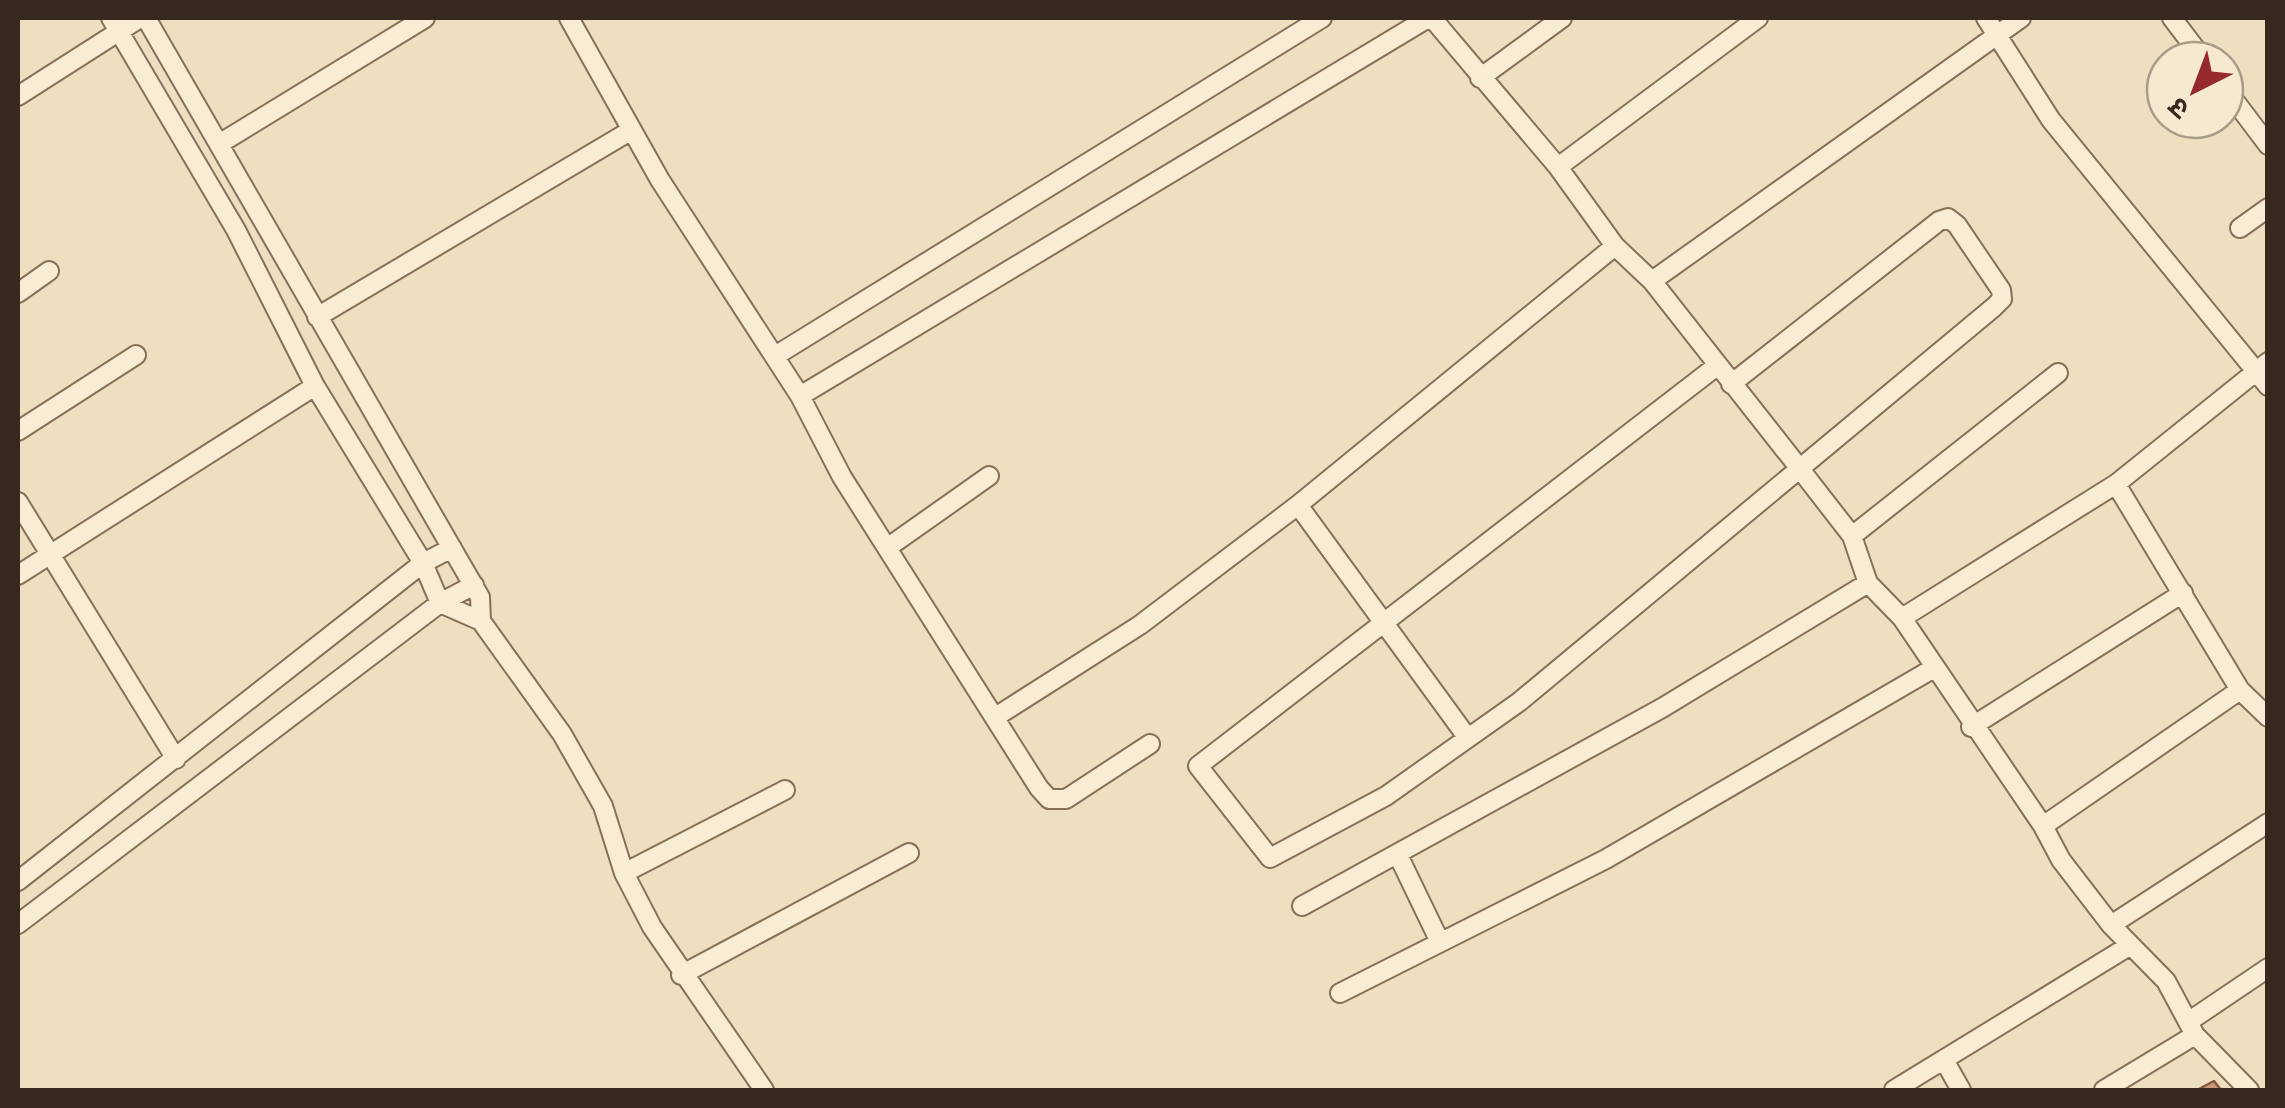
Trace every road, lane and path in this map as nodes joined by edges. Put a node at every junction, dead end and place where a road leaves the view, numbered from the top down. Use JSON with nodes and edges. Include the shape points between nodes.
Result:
{"nodes":[{"id":1,"x":143,"y":18,"type":"edge"},
{"id":2,"x":425,"y":18,"type":"edge"},
{"id":3,"x":569,"y":18,"type":"edge"},
{"id":4,"x":1322,"y":18,"type":"edge"},
{"id":5,"x":1430,"y":18,"type":"edge"},
{"id":6,"x":1562,"y":18,"type":"edge"},
{"id":7,"x":1758,"y":18,"type":"edge"},
{"id":8,"x":1986,"y":18,"type":"edge"},
{"id":9,"x":2021,"y":18,"type":"edge"},
{"id":10,"x":2172,"y":18,"type":"edge"},
{"id":11,"x":115,"y":24,"type":"edge"},
{"id":12,"x":1996,"y":34,"type":"junction"},
{"id":13,"x":2189,"y":40,"type":"edge"},
{"id":14,"x":1480,"y":78,"type":"junction"},
{"id":15,"x":18,"y":96,"type":"edge"},
{"id":16,"x":2245,"y":115,"type":"edge"},
{"id":17,"x":630,"y":131,"type":"junction"},
{"id":18,"x":219,"y":144,"type":"junction"},
{"id":19,"x":2268,"y":145,"type":"edge"},
{"id":20,"x":1558,"y":168,"type":"junction"},
{"id":21,"x":2268,"y":208,"type":"edge"},
{"id":22,"x":2240,"y":228,"type":"dead end"},
{"id":23,"x":1615,"y":246,"type":"junction"},
{"id":24,"x":49,"y":271,"type":"dead end"},
{"id":25,"x":1652,"y":282,"type":"junction"},
{"id":26,"x":18,"y":293,"type":"edge"},
{"id":27,"x":318,"y":318,"type":"junction"},
{"id":28,"x":136,"y":356,"type":"dead end"},
{"id":29,"x":775,"y":356,"type":"junction"},
{"id":30,"x":1718,"y":365,"type":"junction"},
{"id":31,"x":2264,"y":372,"type":"edge"},
{"id":32,"x":2058,"y":373,"type":"dead end"},
{"id":33,"x":1731,"y":384,"type":"junction"},
{"id":34,"x":315,"y":386,"type":"junction"},
{"id":35,"x":800,"y":396,"type":"junction"},
{"id":36,"x":18,"y":431,"type":"edge"},
{"id":37,"x":1800,"y":469,"type":"junction"},
{"id":38,"x":990,"y":476,"type":"dead end"},
{"id":39,"x":2116,"y":484,"type":"junction"},
{"id":40,"x":18,"y":502,"type":"edge"},
{"id":41,"x":1298,"y":505,"type":"junction"},
{"id":42,"x":1852,"y":536,"type":"junction"},
{"id":43,"x":452,"y":548,"type":"junction"},
{"id":44,"x":887,"y":548,"type":"junction"},
{"id":45,"x":50,"y":554,"type":"junction"},
{"id":46,"x":423,"y":563,"type":"junction"},
{"id":47,"x":18,"y":575,"type":"edge"},
{"id":48,"x":1868,"y":584,"type":"junction"},
{"id":49,"x":474,"y":585,"type":"junction"},
{"id":50,"x":2183,"y":593,"type":"junction"},
{"id":51,"x":440,"y":602,"type":"junction"},
{"id":52,"x":1902,"y":618,"type":"junction"},
{"id":53,"x":481,"y":621,"type":"junction"},
{"id":54,"x":1386,"y":625,"type":"junction"},
{"id":55,"x":1934,"y":668,"type":"junction"},
{"id":56,"x":2240,"y":690,"type":"junction"},
{"id":57,"x":997,"y":716,"type":"junction"},
{"id":58,"x":2268,"y":716,"type":"edge"},
{"id":59,"x":1971,"y":726,"type":"junction"},
{"id":60,"x":1467,"y":736,"type":"junction"},
{"id":61,"x":1150,"y":744,"type":"dead end"},
{"id":62,"x":176,"y":759,"type":"junction"},
{"id":63,"x":786,"y":790,"type":"dead end"},
{"id":64,"x":2268,"y":823,"type":"edge"},
{"id":65,"x":2043,"y":826,"type":"junction"},
{"id":66,"x":909,"y":853,"type":"dead end"},
{"id":67,"x":1398,"y":856,"type":"junction"},
{"id":68,"x":624,"y":873,"type":"junction"},
{"id":69,"x":18,"y":880,"type":"edge"},
{"id":70,"x":1302,"y":906,"type":"dead end"},
{"id":71,"x":18,"y":924,"type":"edge"},
{"id":72,"x":2110,"y":926,"type":"junction"},
{"id":73,"x":1440,"y":942,"type":"junction"},
{"id":74,"x":2129,"y":946,"type":"junction"},
{"id":75,"x":2268,"y":968,"type":"edge"},
{"id":76,"x":682,"y":975,"type":"junction"},
{"id":77,"x":1340,"y":992,"type":"dead end"},
{"id":78,"x":2192,"y":1028,"type":"junction"},
{"id":79,"x":1944,"y":1060,"type":"junction"},
{"id":80,"x":764,"y":1090,"type":"edge"},
{"id":81,"x":1894,"y":1090,"type":"edge"},
{"id":82,"x":1961,"y":1090,"type":"edge"},
{"id":83,"x":2104,"y":1090,"type":"edge"},
{"id":84,"x":2250,"y":1090,"type":"edge"}],
"edges":[{"from":1,"to":11,"type":"street"},
{"from":1,"to":18,"type":"street"},
{"from":2,"to":18,"type":"street"},
{"from":3,"to":17,"type":"street"},
{"from":4,"to":29,"type":"street"},
{"from":5,"to":14,"type":"street"},
{"from":5,"to":35,"type":"street"},
{"from":6,"to":14,"type":"street"},
{"from":7,"to":20,"type":"street"},
{"from":8,"to":12,"type":"street"},
{"from":9,"to":12,"type":"street"},
{"from":10,"to":13,"type":"street"},
{"from":11,"to":15,"type":"street"},
{"from":11,"to":34,"type":"street","via":[[236,230]]},
{"from":12,"to":25,"type":"street"},
{"from":12,"to":31,"type":"street","via":[[2051,120]]},
{"from":14,"to":20,"type":"street"},
{"from":16,"to":19,"type":"street"},
{"from":17,"to":27,"type":"street"},
{"from":17,"to":29,"type":"street"},
{"from":18,"to":27,"type":"street"},
{"from":20,"to":23,"type":"street"},
{"from":21,"to":22,"type":"street"},
{"from":23,"to":25,"type":"street"},
{"from":23,"to":41,"type":"street"},
{"from":24,"to":26,"type":"street"},
{"from":25,"to":30,"type":"street"},
{"from":27,"to":43,"type":"street"},
{"from":28,"to":36,"type":"street"},
{"from":29,"to":35,"type":"street"},
{"from":30,"to":33,"type":"street"},
{"from":30,"to":54,"type":"street"},
{"from":31,"to":39,"type":"street"},
{"from":32,"to":42,"type":"street"},
{"from":33,"to":37,"type":"street"},
{"from":33,"to":37,"type":"street","via":[[1939,220],[1957,225],[2002,299]]},
{"from":34,"to":45,"type":"street"},
{"from":34,"to":46,"type":"street"},
{"from":35,"to":44,"type":"street"},
{"from":37,"to":42,"type":"street"},
{"from":37,"to":60,"type":"street","via":[[1519,702]]},
{"from":38,"to":44,"type":"street"},
{"from":39,"to":50,"type":"street"},
{"from":39,"to":52,"type":"street"},
{"from":40,"to":45,"type":"street"},
{"from":41,"to":54,"type":"street"},
{"from":41,"to":57,"type":"street","via":[[1140,625]]},
{"from":42,"to":48,"type":"street"},
{"from":43,"to":46,"type":"street"},
{"from":43,"to":49,"type":"street"},
{"from":44,"to":57,"type":"street"},
{"from":45,"to":47,"type":"street"},
{"from":45,"to":62,"type":"street"},
{"from":46,"to":51,"type":"street"},
{"from":46,"to":62,"type":"street"},
{"from":48,"to":52,"type":"street"},
{"from":48,"to":67,"type":"street"},
{"from":49,"to":51,"type":"street"},
{"from":49,"to":53,"type":"street"},
{"from":50,"to":56,"type":"street"},
{"from":50,"to":59,"type":"street"},
{"from":51,"to":53,"type":"street"},
{"from":51,"to":71,"type":"street"},
{"from":52,"to":55,"type":"street"},
{"from":53,"to":68,"type":"street","via":[[562,734],[603,806]]},
{"from":54,"to":60,"type":"street"},
{"from":54,"to":60,"type":"street","via":[[1198,766],[1223,802],[1270,858],[1386,796]]},
{"from":55,"to":59,"type":"street"},
{"from":55,"to":73,"type":"street","via":[[1606,858]]},
{"from":56,"to":58,"type":"street"},
{"from":56,"to":65,"type":"street"},
{"from":57,"to":61,"type":"street","via":[[1049,799],[1066,799]]},
{"from":59,"to":65,"type":"street"},
{"from":62,"to":69,"type":"street"},
{"from":63,"to":68,"type":"street"},
{"from":64,"to":72,"type":"street"},
{"from":65,"to":72,"type":"street"},
{"from":66,"to":76,"type":"street"},
{"from":67,"to":70,"type":"street"},
{"from":67,"to":73,"type":"street"},
{"from":68,"to":76,"type":"street"},
{"from":72,"to":74,"type":"street"},
{"from":73,"to":77,"type":"street"},
{"from":74,"to":78,"type":"street","via":[[2166,981]]},
{"from":74,"to":79,"type":"street"},
{"from":75,"to":78,"type":"street"},
{"from":76,"to":80,"type":"street"},
{"from":78,"to":83,"type":"street"},
{"from":78,"to":84,"type":"street"},
{"from":79,"to":81,"type":"street"},
{"from":79,"to":82,"type":"street"}]}
